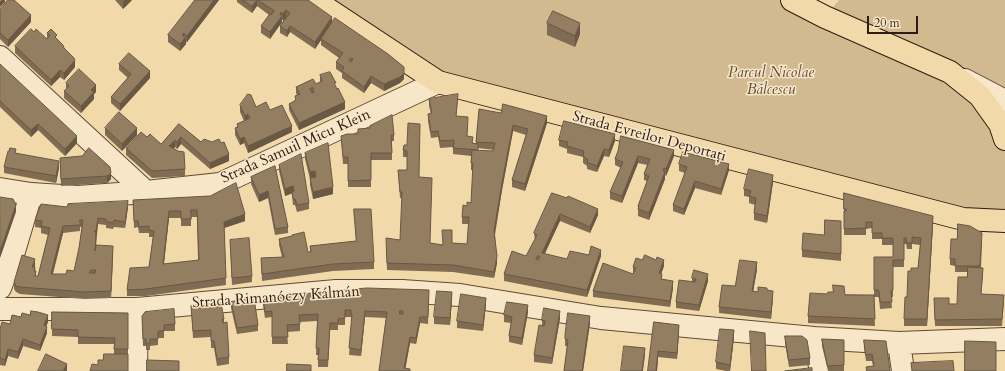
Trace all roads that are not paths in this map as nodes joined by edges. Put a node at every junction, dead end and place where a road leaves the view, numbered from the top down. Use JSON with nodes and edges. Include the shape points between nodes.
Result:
{"nodes":[{"id":1,"x":314,"y":0,"type":"edge"},
{"id":2,"x":792,"y":0,"type":"edge"},
{"id":3,"x":0,"y":57,"type":"edge"},
{"id":4,"x":950,"y":72,"type":"junction"},
{"id":5,"x":438,"y":82,"type":"junction"},
{"id":6,"x":1005,"y":101,"type":"edge"},
{"id":7,"x":1005,"y":140,"type":"edge"},
{"id":8,"x":0,"y":189,"type":"edge"},
{"id":9,"x":146,"y":192,"type":"junction"},
{"id":10,"x":31,"y":194,"type":"junction"},
{"id":11,"x":1005,"y":221,"type":"edge"},
{"id":12,"x":0,"y":288,"type":"edge"},
{"id":13,"x":0,"y":309,"type":"edge"},
{"id":14,"x":137,"y":309,"type":"junction"},
{"id":15,"x":814,"y":338,"type":"junction"},
{"id":16,"x":1005,"y":339,"type":"edge"},
{"id":17,"x":899,"y":343,"type":"junction"},
{"id":18,"x":136,"y":371,"type":"edge"},
{"id":19,"x":821,"y":371,"type":"edge"},
{"id":20,"x":903,"y":371,"type":"edge"}],
"edges":[{"from":1,"to":5,"type":"main road","name":"Strada Evreilor Deportaţi"},
{"from":2,"to":4,"type":"main road"},
{"from":3,"to":9,"type":"street"},
{"from":4,"to":6,"type":"street"},
{"from":4,"to":7,"type":"main road","via":[[980,96],[1000,124]]},
{"from":5,"to":9,"type":"street","name":"Strada Samuil Micu Klein","via":[[220,184]]},
{"from":5,"to":11,"type":"main road","name":"Strada Evreilor Deportaţi","via":[[963,219]]},
{"from":8,"to":10,"type":"street","name":"Strada Samuil Micu Klein"},
{"from":9,"to":10,"type":"street","name":"Strada Samuil Micu Klein","via":[[78,197]]},
{"from":10,"to":12,"type":"street"},
{"from":13,"to":14,"type":"street","name":"Strada Rimanóczy Kálmán"},
{"from":14,"to":15,"type":"street","name":"Strada Rimanóczy Kálmán","via":[[336,291],[402,290],[460,295],[601,318]]},
{"from":14,"to":18,"type":"street"},
{"from":15,"to":17,"type":"street","name":"Strada Rimanóczy Kálmán"},
{"from":15,"to":19,"type":"street"},
{"from":16,"to":17,"type":"street","name":"Strada Rimanóczy Kálmán"},
{"from":17,"to":20,"type":"street"}]}
